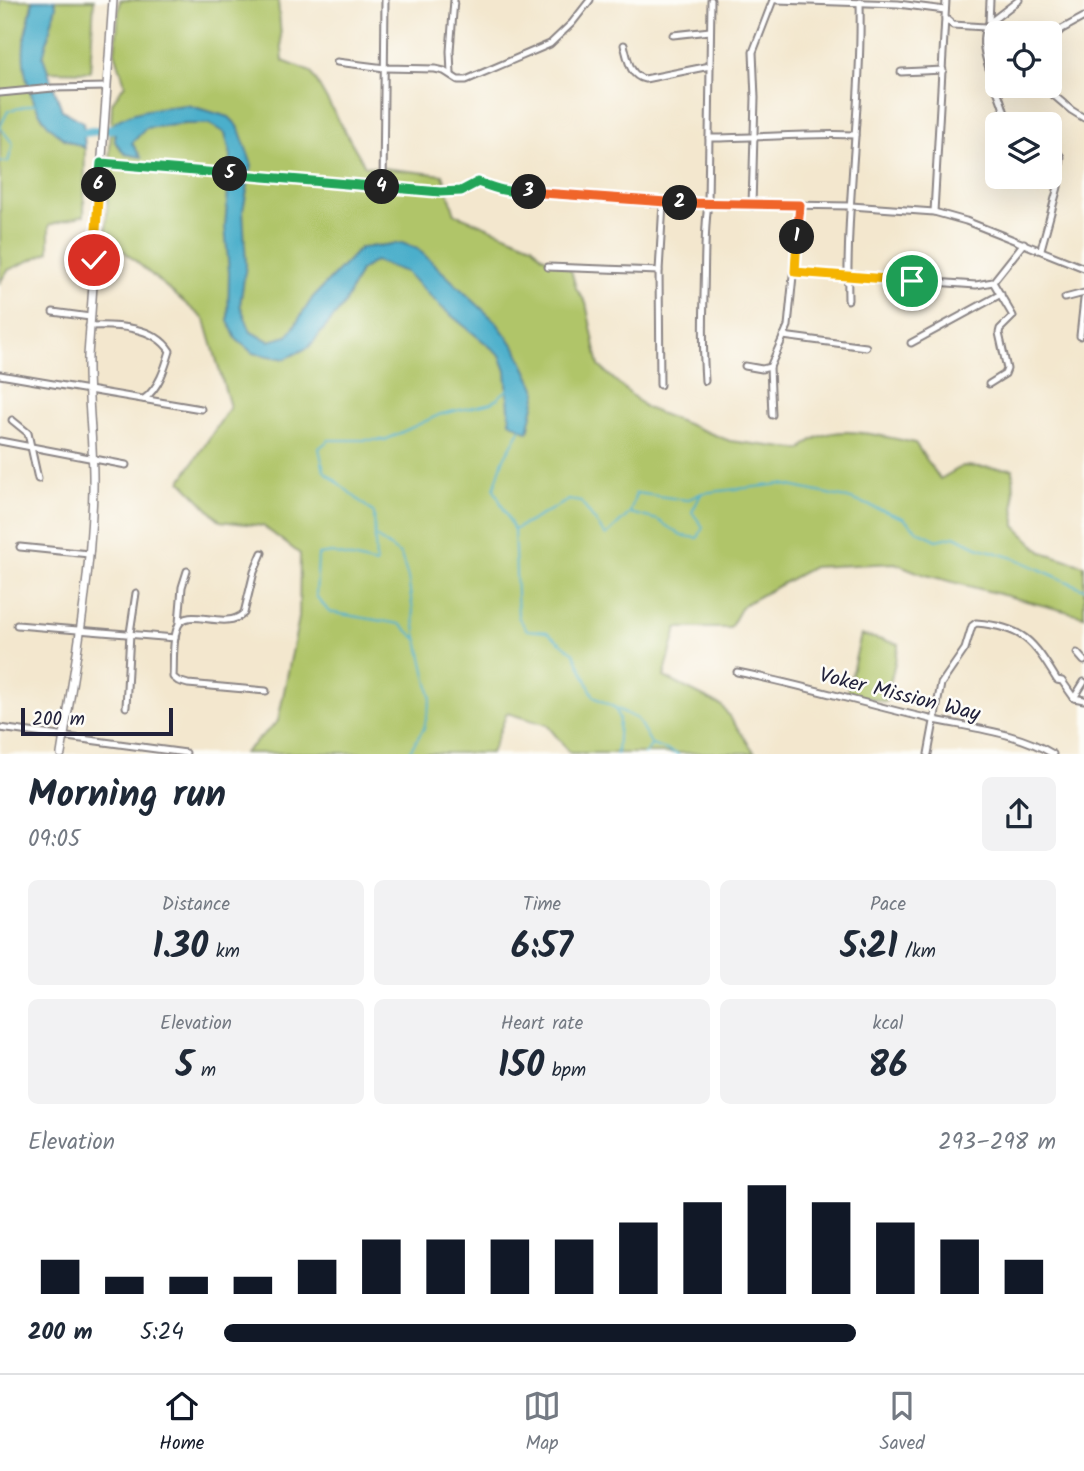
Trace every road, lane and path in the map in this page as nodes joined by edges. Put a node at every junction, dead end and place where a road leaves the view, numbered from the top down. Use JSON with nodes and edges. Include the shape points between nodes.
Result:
{"nodes":[{"id":1,"x":113,"y":0,"type":"edge"},
{"id":2,"x":385,"y":0,"type":"edge"},
{"id":3,"x":454,"y":0,"type":"edge"},
{"id":4,"x":590,"y":0,"type":"edge"},
{"id":5,"x":711,"y":0,"type":"edge"},
{"id":6,"x":775,"y":0,"type":"edge"},
{"id":7,"x":946,"y":0,"type":"edge"},
{"id":8,"x":990,"y":0,"type":"edge"},
{"id":9,"x":1010,"y":0,"type":"edge"},
{"id":10,"x":1019,"y":0,"type":"edge"},
{"id":11,"x":860,"y":2,"type":"junction"},
{"id":12,"x":1009,"y":9,"type":"junction"},
{"id":13,"x":944,"y":10,"type":"junction"},
{"id":14,"x":1084,"y":17,"type":"edge"},
{"id":15,"x":945,"y":19,"type":"junction"},
{"id":16,"x":987,"y":21,"type":"edge"},
{"id":17,"x":992,"y":21,"type":"edge"},
{"id":18,"x":985,"y":25,"type":"edge"},
{"id":19,"x":1062,"y":29,"type":"edge"},
{"id":20,"x":710,"y":31,"type":"junction"},
{"id":21,"x":673,"y":35,"type":"dead end"},
{"id":22,"x":624,"y":45,"type":"dead end"},
{"id":23,"x":337,"y":62,"type":"dead end"},
{"id":24,"x":710,"y":66,"type":"junction"},
{"id":25,"x":385,"y":68,"type":"junction"},
{"id":26,"x":943,"y":70,"type":"junction"},
{"id":27,"x":901,"y":72,"type":"dead end"},
{"id":28,"x":451,"y":75,"type":"junction"},
{"id":29,"x":107,"y":87,"type":"junction"},
{"id":30,"x":0,"y":93,"type":"edge"},
{"id":31,"x":1057,"y":98,"type":"edge"},
{"id":32,"x":1084,"y":118,"type":"edge"},
{"id":33,"x":855,"y":135,"type":"junction"},
{"id":34,"x":709,"y":138,"type":"junction"},
{"id":35,"x":755,"y":138,"type":"junction"},
{"id":36,"x":101,"y":163,"type":"junction"},
{"id":37,"x":383,"y":187,"type":"junction"},
{"id":38,"x":1057,"y":189,"type":"edge"},
{"id":39,"x":663,"y":203,"type":"junction"},
{"id":40,"x":708,"y":204,"type":"junction"},
{"id":41,"x":752,"y":205,"type":"junction"},
{"id":42,"x":800,"y":205,"type":"junction"},
{"id":43,"x":850,"y":206,"type":"junction"},
{"id":44,"x":934,"y":212,"type":"junction"},
{"id":45,"x":1024,"y":243,"type":"junction"},
{"id":46,"x":1041,"y":249,"type":"junction"},
{"id":47,"x":548,"y":267,"type":"dead end"},
{"id":48,"x":1084,"y":268,"type":"edge"},
{"id":49,"x":659,"y":271,"type":"junction"},
{"id":50,"x":795,"y":272,"type":"junction"},
{"id":51,"x":848,"y":276,"type":"junction"},
{"id":52,"x":993,"y":282,"type":"junction"},
{"id":53,"x":1084,"y":293,"type":"edge"},
{"id":54,"x":1001,"y":294,"type":"junction"},
{"id":55,"x":1065,"y":298,"type":"dead end"},
{"id":56,"x":1084,"y":299,"type":"edge"},
{"id":57,"x":848,"y":300,"type":"dead end"},
{"id":58,"x":53,"y":312,"type":"dead end"},
{"id":59,"x":90,"y":321,"type":"junction"},
{"id":60,"x":783,"y":336,"type":"junction"},
{"id":61,"x":1080,"y":336,"type":"dead end"},
{"id":62,"x":911,"y":343,"type":"dead end"},
{"id":63,"x":866,"y":348,"type":"dead end"},
{"id":64,"x":745,"y":366,"type":"dead end"},
{"id":65,"x":770,"y":367,"type":"junction"},
{"id":66,"x":0,"y":375,"type":"edge"},
{"id":67,"x":705,"y":382,"type":"dead end"},
{"id":68,"x":989,"y":384,"type":"dead end"},
{"id":69,"x":660,"y":385,"type":"dead end"},
{"id":70,"x":87,"y":391,"type":"junction"},
{"id":71,"x":143,"y":399,"type":"junction"},
{"id":72,"x":201,"y":409,"type":"dead end"},
{"id":73,"x":772,"y":415,"type":"dead end"},
{"id":74,"x":12,"y":420,"type":"dead end"},
{"id":75,"x":0,"y":441,"type":"edge"},
{"id":76,"x":30,"y":446,"type":"junction"},
{"id":77,"x":92,"y":460,"type":"junction"},
{"id":78,"x":126,"y":465,"type":"dead end"},
{"id":79,"x":38,"y":479,"type":"dead end"},
{"id":80,"x":20,"y":548,"type":"dead end"},
{"id":81,"x":89,"y":554,"type":"junction"},
{"id":82,"x":262,"y":554,"type":"dead end"},
{"id":83,"x":187,"y":570,"type":"dead end"},
{"id":84,"x":136,"y":593,"type":"dead end"},
{"id":85,"x":179,"y":623,"type":"junction"},
{"id":86,"x":17,"y":625,"type":"dead end"},
{"id":87,"x":82,"y":630,"type":"junction"},
{"id":88,"x":130,"y":633,"type":"junction"},
{"id":89,"x":175,"y":638,"type":"junction"},
{"id":90,"x":1077,"y":653,"type":"dead end"},
{"id":91,"x":1084,"y":661,"type":"edge"},
{"id":92,"x":737,"y":672,"type":"dead end"},
{"id":93,"x":1084,"y":681,"type":"edge"},
{"id":94,"x":266,"y":691,"type":"dead end"},
{"id":95,"x":1074,"y":698,"type":"junction"},
{"id":96,"x":1084,"y":700,"type":"edge"},
{"id":97,"x":126,"y":707,"type":"dead end"},
{"id":98,"x":933,"y":719,"type":"junction"},
{"id":99,"x":0,"y":728,"type":"edge"},
{"id":100,"x":64,"y":736,"type":"junction"},
{"id":101,"x":186,"y":753,"type":"edge"},
{"id":102,"x":61,"y":754,"type":"edge"},
{"id":103,"x":928,"y":754,"type":"edge"},
{"id":104,"x":1053,"y":754,"type":"edge"}],
"edges":[{"from":1,"to":29,"type":"street"},
{"from":2,"to":25,"type":"street"},
{"from":3,"to":28,"type":"street"},
{"from":4,"to":28,"type":"street","via":[[550,44],[466,80]]},
{"from":5,"to":20,"type":"street"},
{"from":6,"to":11,"type":"street"},
{"from":6,"to":35,"type":"street","via":[[753,52]]},
{"from":7,"to":13,"type":"street"},
{"from":8,"to":16,"type":"street"},
{"from":9,"to":12,"type":"street"},
{"from":10,"to":12,"type":"street"},
{"from":11,"to":13,"type":"street"},
{"from":11,"to":33,"type":"street"},
{"from":12,"to":17,"type":"street"},
{"from":13,"to":15,"type":"street"},
{"from":14,"to":19,"type":"street"},
{"from":15,"to":18,"type":"street","via":[[953,25]]},
{"from":15,"to":26,"type":"street"},
{"from":20,"to":21,"type":"street"},
{"from":20,"to":24,"type":"street"},
{"from":22,"to":24,"type":"street","via":[[639,78]]},
{"from":23,"to":25,"type":"street"},
{"from":24,"to":34,"type":"street"},
{"from":25,"to":28,"type":"street","via":[[435,69]]},
{"from":25,"to":37,"type":"street"},
{"from":26,"to":27,"type":"street"},
{"from":26,"to":44,"type":"street"},
{"from":29,"to":30,"type":"street"},
{"from":29,"to":36,"type":"street"},
{"from":31,"to":32,"type":"street"},
{"from":33,"to":35,"type":"street","via":[[803,133]]},
{"from":33,"to":43,"type":"street"},
{"from":34,"to":35,"type":"street"},
{"from":34,"to":40,"type":"street"},
{"from":35,"to":41,"type":"street"},
{"from":36,"to":37,"type":"street"},
{"from":36,"to":59,"type":"street"},
{"from":37,"to":39,"type":"street","via":[[461,191],[478,182],[514,193]]},
{"from":38,"to":46,"type":"street"},
{"from":39,"to":40,"type":"street"},
{"from":39,"to":49,"type":"street"},
{"from":40,"to":41,"type":"street"},
{"from":40,"to":67,"type":"street","via":[[702,325]]},
{"from":41,"to":42,"type":"street"},
{"from":42,"to":43,"type":"street"},
{"from":42,"to":50,"type":"street"},
{"from":43,"to":44,"type":"street"},
{"from":43,"to":51,"type":"street"},
{"from":44,"to":45,"type":"street"},
{"from":45,"to":46,"type":"street"},
{"from":45,"to":52,"type":"street"},
{"from":46,"to":48,"type":"street"},
{"from":47,"to":49,"type":"street"},
{"from":49,"to":69,"type":"street"},
{"from":50,"to":51,"type":"street"},
{"from":50,"to":60,"type":"street"},
{"from":51,"to":52,"type":"street","via":[[976,285]]},
{"from":51,"to":57,"type":"street"},
{"from":52,"to":54,"type":"street"},
{"from":53,"to":55,"type":"street"},
{"from":54,"to":62,"type":"street"},
{"from":54,"to":68,"type":"street","via":[[1013,316],[999,333],[1007,369]]},
{"from":56,"to":61,"type":"street"},
{"from":58,"to":59,"type":"street"},
{"from":59,"to":70,"type":"street"},
{"from":59,"to":71,"type":"street","via":[[119,325],[166,344],[170,351],[166,367],[152,393]]},
{"from":60,"to":63,"type":"street"},
{"from":60,"to":65,"type":"street"},
{"from":64,"to":65,"type":"street"},
{"from":65,"to":73,"type":"street"},
{"from":66,"to":70,"type":"street"},
{"from":70,"to":71,"type":"street"},
{"from":70,"to":77,"type":"street"},
{"from":71,"to":72,"type":"street"},
{"from":74,"to":76,"type":"street","via":[[28,433]]},
{"from":75,"to":76,"type":"street"},
{"from":76,"to":77,"type":"street"},
{"from":76,"to":79,"type":"street"},
{"from":77,"to":78,"type":"street"},
{"from":77,"to":81,"type":"street"},
{"from":80,"to":81,"type":"street"},
{"from":81,"to":87,"type":"street"},
{"from":82,"to":85,"type":"street","via":[[240,617],[216,621],[187,617]]},
{"from":83,"to":85,"type":"street"},
{"from":84,"to":88,"type":"street"},
{"from":85,"to":89,"type":"street"},
{"from":86,"to":87,"type":"street"},
{"from":87,"to":88,"type":"street"},
{"from":87,"to":100,"type":"street"},
{"from":88,"to":89,"type":"street"},
{"from":88,"to":97,"type":"street"},
{"from":89,"to":94,"type":"street","via":[[173,677],[178,681]]},
{"from":90,"to":91,"type":"street"},
{"from":92,"to":98,"type":"street","name":"Voker Mission Way"},
{"from":93,"to":95,"type":"street"},
{"from":95,"to":96,"type":"street"},
{"from":95,"to":98,"type":"street","via":[[1028,639],[1017,631],[976,623],[941,684]]},
{"from":98,"to":103,"type":"street"},
{"from":98,"to":104,"type":"street","name":"Voker Mission Way","via":[[1034,742]]},
{"from":99,"to":100,"type":"street"},
{"from":100,"to":101,"type":"street"},
{"from":100,"to":102,"type":"street"}]}
